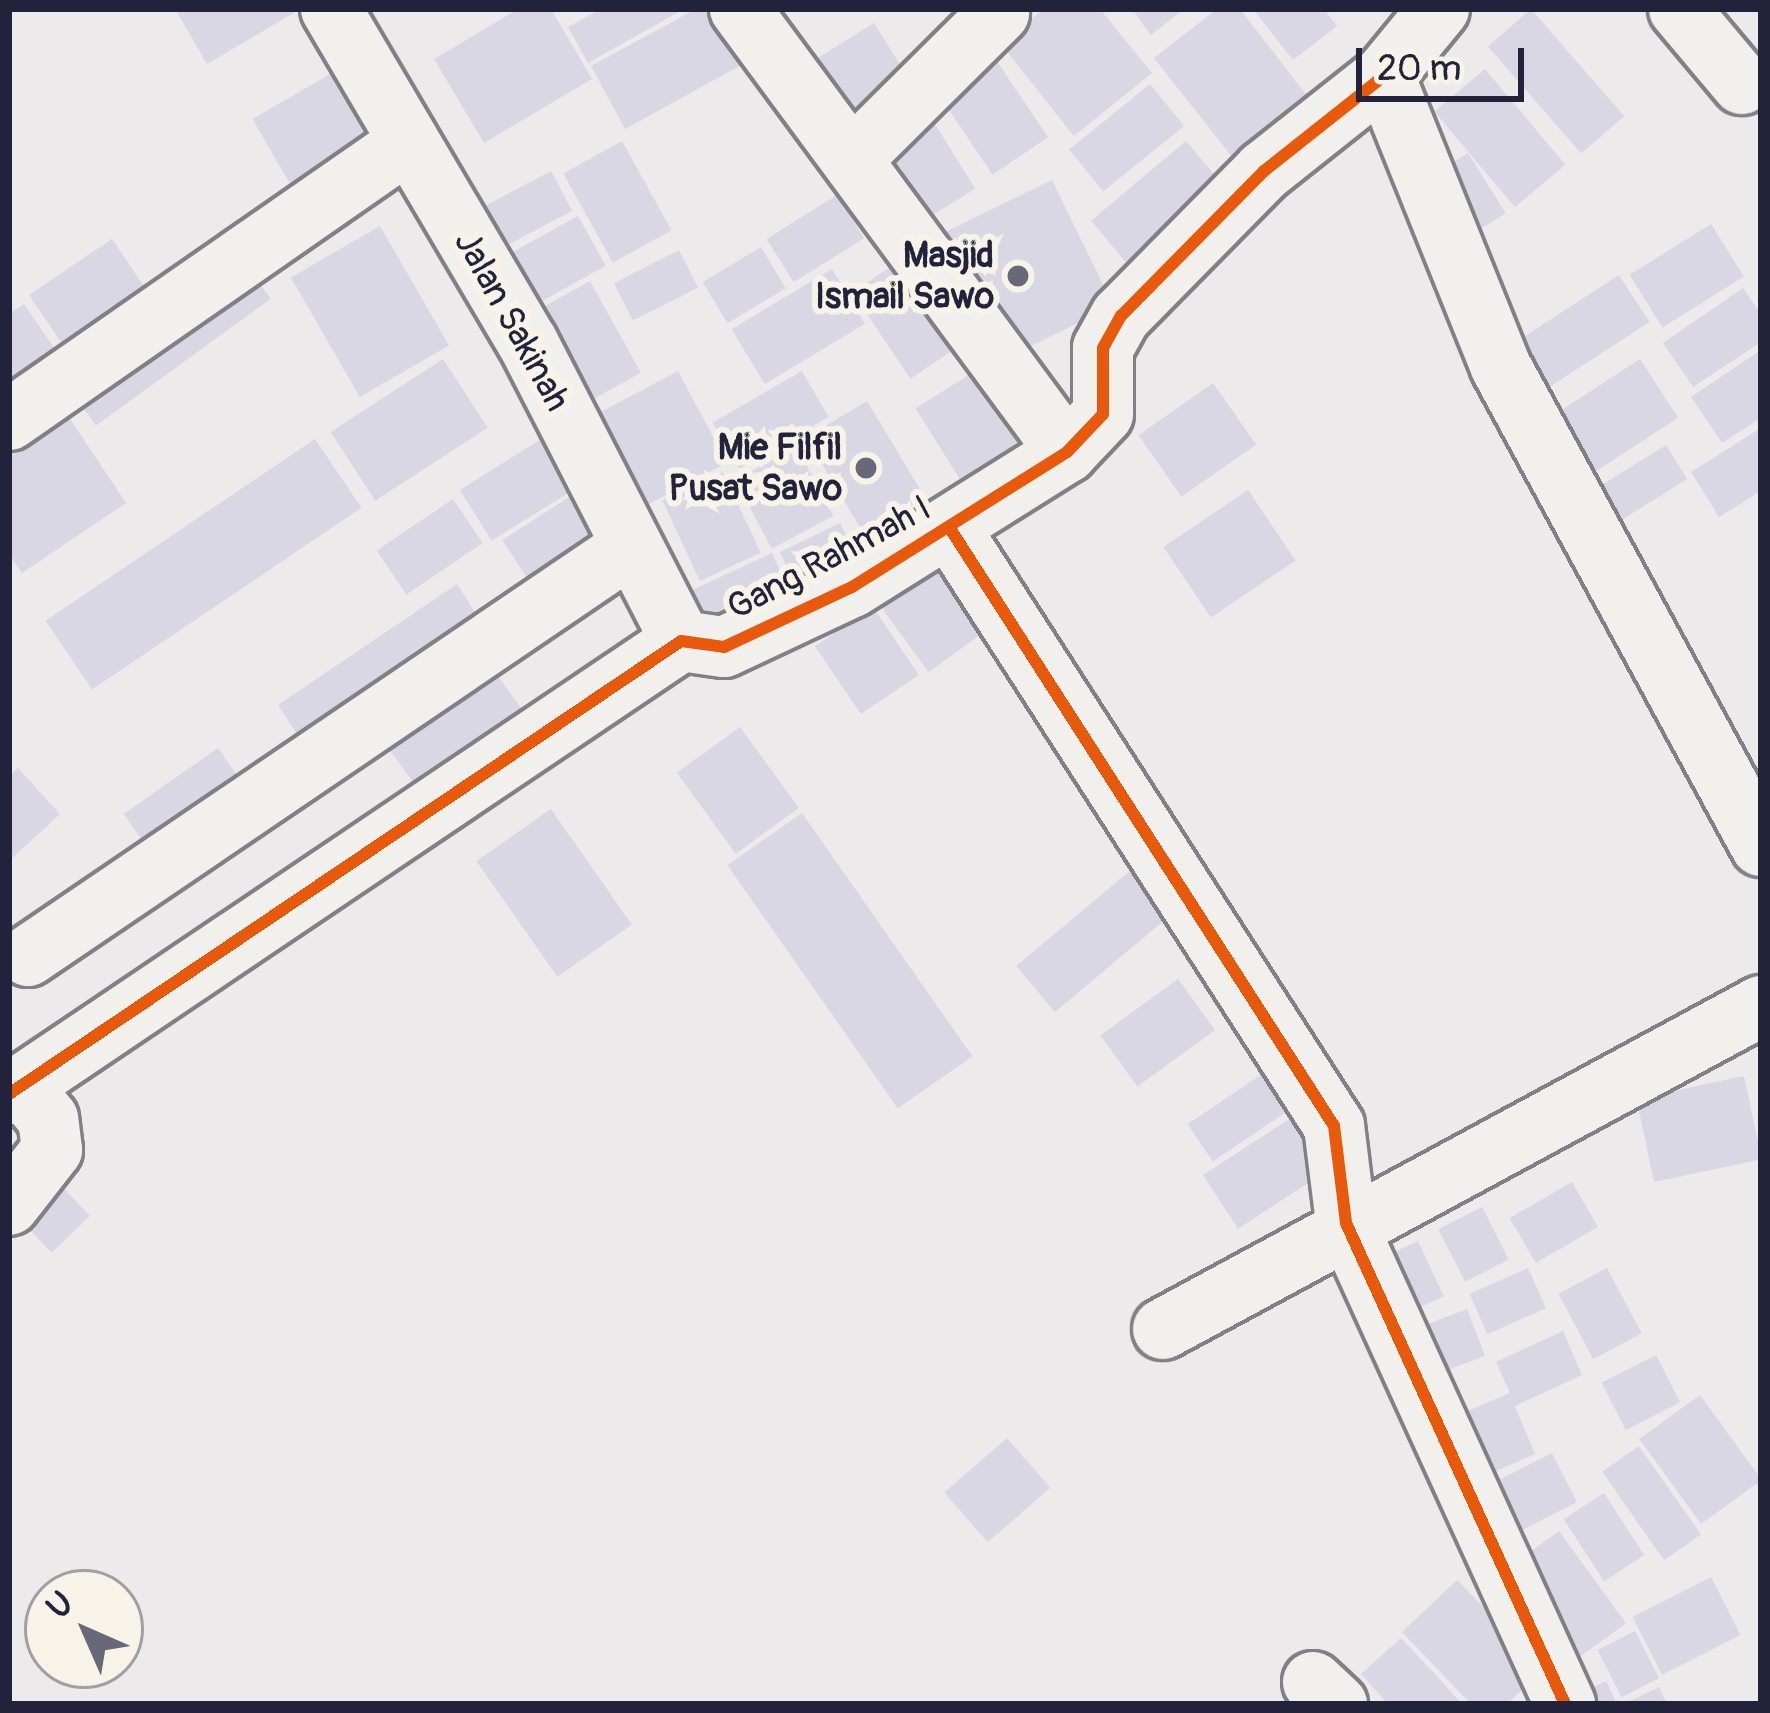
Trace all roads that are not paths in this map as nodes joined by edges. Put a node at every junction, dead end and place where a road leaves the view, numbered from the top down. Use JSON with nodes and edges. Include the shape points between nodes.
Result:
{"nodes":[{"id":1,"x":331,"y":9,"type":"edge"},
{"id":2,"x":740,"y":9,"type":"edge"},
{"id":3,"x":1679,"y":9,"type":"edge"},
{"id":4,"x":999,"y":13,"type":"dead end"},
{"id":5,"x":1403,"y":36,"type":"edge"},
{"id":6,"x":1742,"y":84,"type":"dead end"},
{"id":7,"x":409,"y":142,"type":"junction"},
{"id":8,"x":853,"y":158,"type":"junction"},
{"id":9,"x":9,"y":420,"type":"edge"},
{"id":10,"x":1067,"y":452,"type":"junction"},
{"id":11,"x":951,"y":530,"type":"junction"},
{"id":12,"x":632,"y":546,"type":"junction"},
{"id":13,"x":681,"y":641,"type":"junction"},
{"id":14,"x":1761,"y":846,"type":"edge"},
{"id":15,"x":28,"y":956,"type":"dead end"},
{"id":16,"x":1761,"y":1006,"type":"edge"},
{"id":17,"x":15,"y":1089,"type":"edge"},
{"id":18,"x":9,"y":1205,"type":"edge"},
{"id":19,"x":1346,"y":1223,"type":"junction"},
{"id":20,"x":1163,"y":1329,"type":"dead end"},
{"id":21,"x":1565,"y":1704,"type":"edge"}],
"edges":[{"from":1,"to":7,"type":"street","name":"Jalan Sakinah"},
{"from":2,"to":8,"type":"street"},
{"from":3,"to":6,"type":"street"},
{"from":4,"to":8,"type":"street"},
{"from":5,"to":10,"type":"street","name":"Gang Rahmah I","via":[[1121,316],[1103,348],[1103,414]]},
{"from":5,"to":14,"type":"street","via":[[1501,367]]},
{"from":7,"to":9,"type":"street"},
{"from":7,"to":12,"type":"street","name":"Jalan Sakinah"},
{"from":8,"to":10,"type":"street"},
{"from":10,"to":11,"type":"street","name":"Gang Rahmah I"},
{"from":11,"to":13,"type":"street","name":"Gang Rahmah I","via":[[724,647]]},
{"from":11,"to":19,"type":"street","via":[[1334,1126]]},
{"from":12,"to":13,"type":"street","name":"Jalan Sakinah"},
{"from":12,"to":15,"type":"street"},
{"from":13,"to":17,"type":"street"},
{"from":16,"to":19,"type":"street"},
{"from":17,"to":18,"type":"street","via":[[48,1119],[52,1150]]},
{"from":19,"to":20,"type":"street"},
{"from":19,"to":21,"type":"street"}]}
